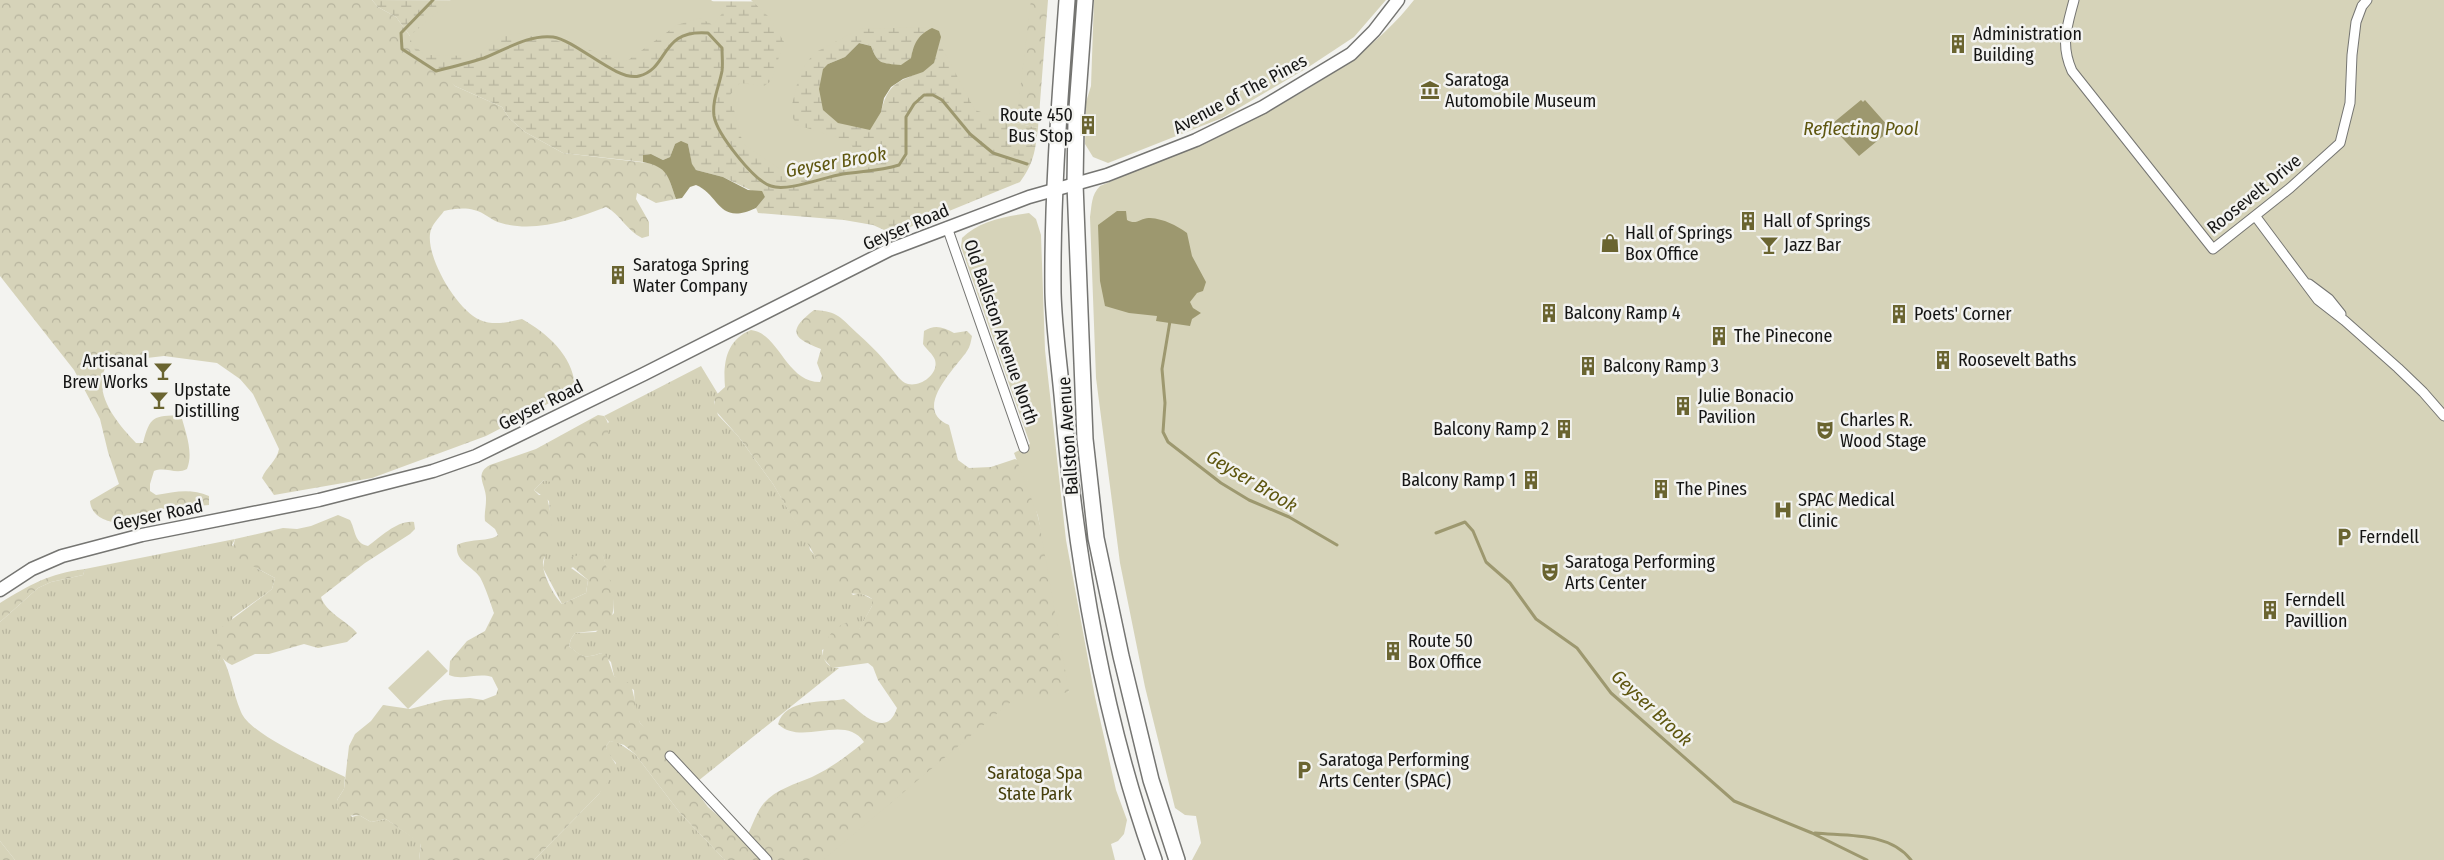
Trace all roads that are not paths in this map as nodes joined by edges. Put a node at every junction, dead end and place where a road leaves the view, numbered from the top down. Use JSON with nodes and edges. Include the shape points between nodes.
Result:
{"nodes":[{"id":1,"x":1067,"y":0,"type":"edge"},
{"id":2,"x":1085,"y":0,"type":"edge"},
{"id":3,"x":1398,"y":0,"type":"edge"},
{"id":4,"x":2074,"y":0,"type":"edge"},
{"id":5,"x":2367,"y":0,"type":"edge"},
{"id":6,"x":1075,"y":184,"type":"junction"},
{"id":7,"x":1056,"y":190,"type":"junction"},
{"id":8,"x":2256,"y":217,"type":"junction"},
{"id":9,"x":947,"y":227,"type":"junction"},
{"id":10,"x":2444,"y":416,"type":"edge"},
{"id":11,"x":1024,"y":448,"type":"dead end"},
{"id":12,"x":0,"y":590,"type":"edge"},
{"id":13,"x":670,"y":756,"type":"dead end"},
{"id":14,"x":767,"y":860,"type":"edge"},
{"id":15,"x":1154,"y":860,"type":"edge"},
{"id":16,"x":1177,"y":860,"type":"edge"}],
"edges":[{"from":1,"to":7,"type":"highway","name":"Ballston Avenue"},
{"from":2,"to":6,"type":"highway","name":"Ballston Avenue"},
{"from":3,"to":6,"type":"street","name":"Avenue of The Pines","via":[[1351,54],[1263,107],[1196,140]]},
{"from":4,"to":8,"type":"street","name":"Roosevelt Drive","via":[[2064,40],[2066,58],[2072,71],[2213,249]]},
{"from":5,"to":8,"type":"street","name":"Roosevelt Drive","via":[[2356,22],[2350,103],[2340,143]]},
{"from":6,"to":7,"type":"street","name":"Geyser Road"},
{"from":6,"to":16,"type":"highway","name":"Ballston Avenue","via":[[1085,439],[1096,538],[1138,730]]},
{"from":7,"to":9,"type":"street","name":"Geyser Road"},
{"from":7,"to":15,"type":"highway","name":"Ballston Avenue","via":[[1053,294],[1077,536],[1106,686],[1138,814]]},
{"from":8,"to":10,"type":"street","via":[[2306,281],[2329,299],[2345,320],[2423,392]]},
{"from":9,"to":11,"type":"street","name":"Old Ballston Avenue North"},
{"from":9,"to":12,"type":"street","name":"Geyser Road","via":[[889,250],[476,456],[432,471],[319,500],[142,535],[62,556],[32,569]]},
{"from":13,"to":14,"type":"street"}]}
